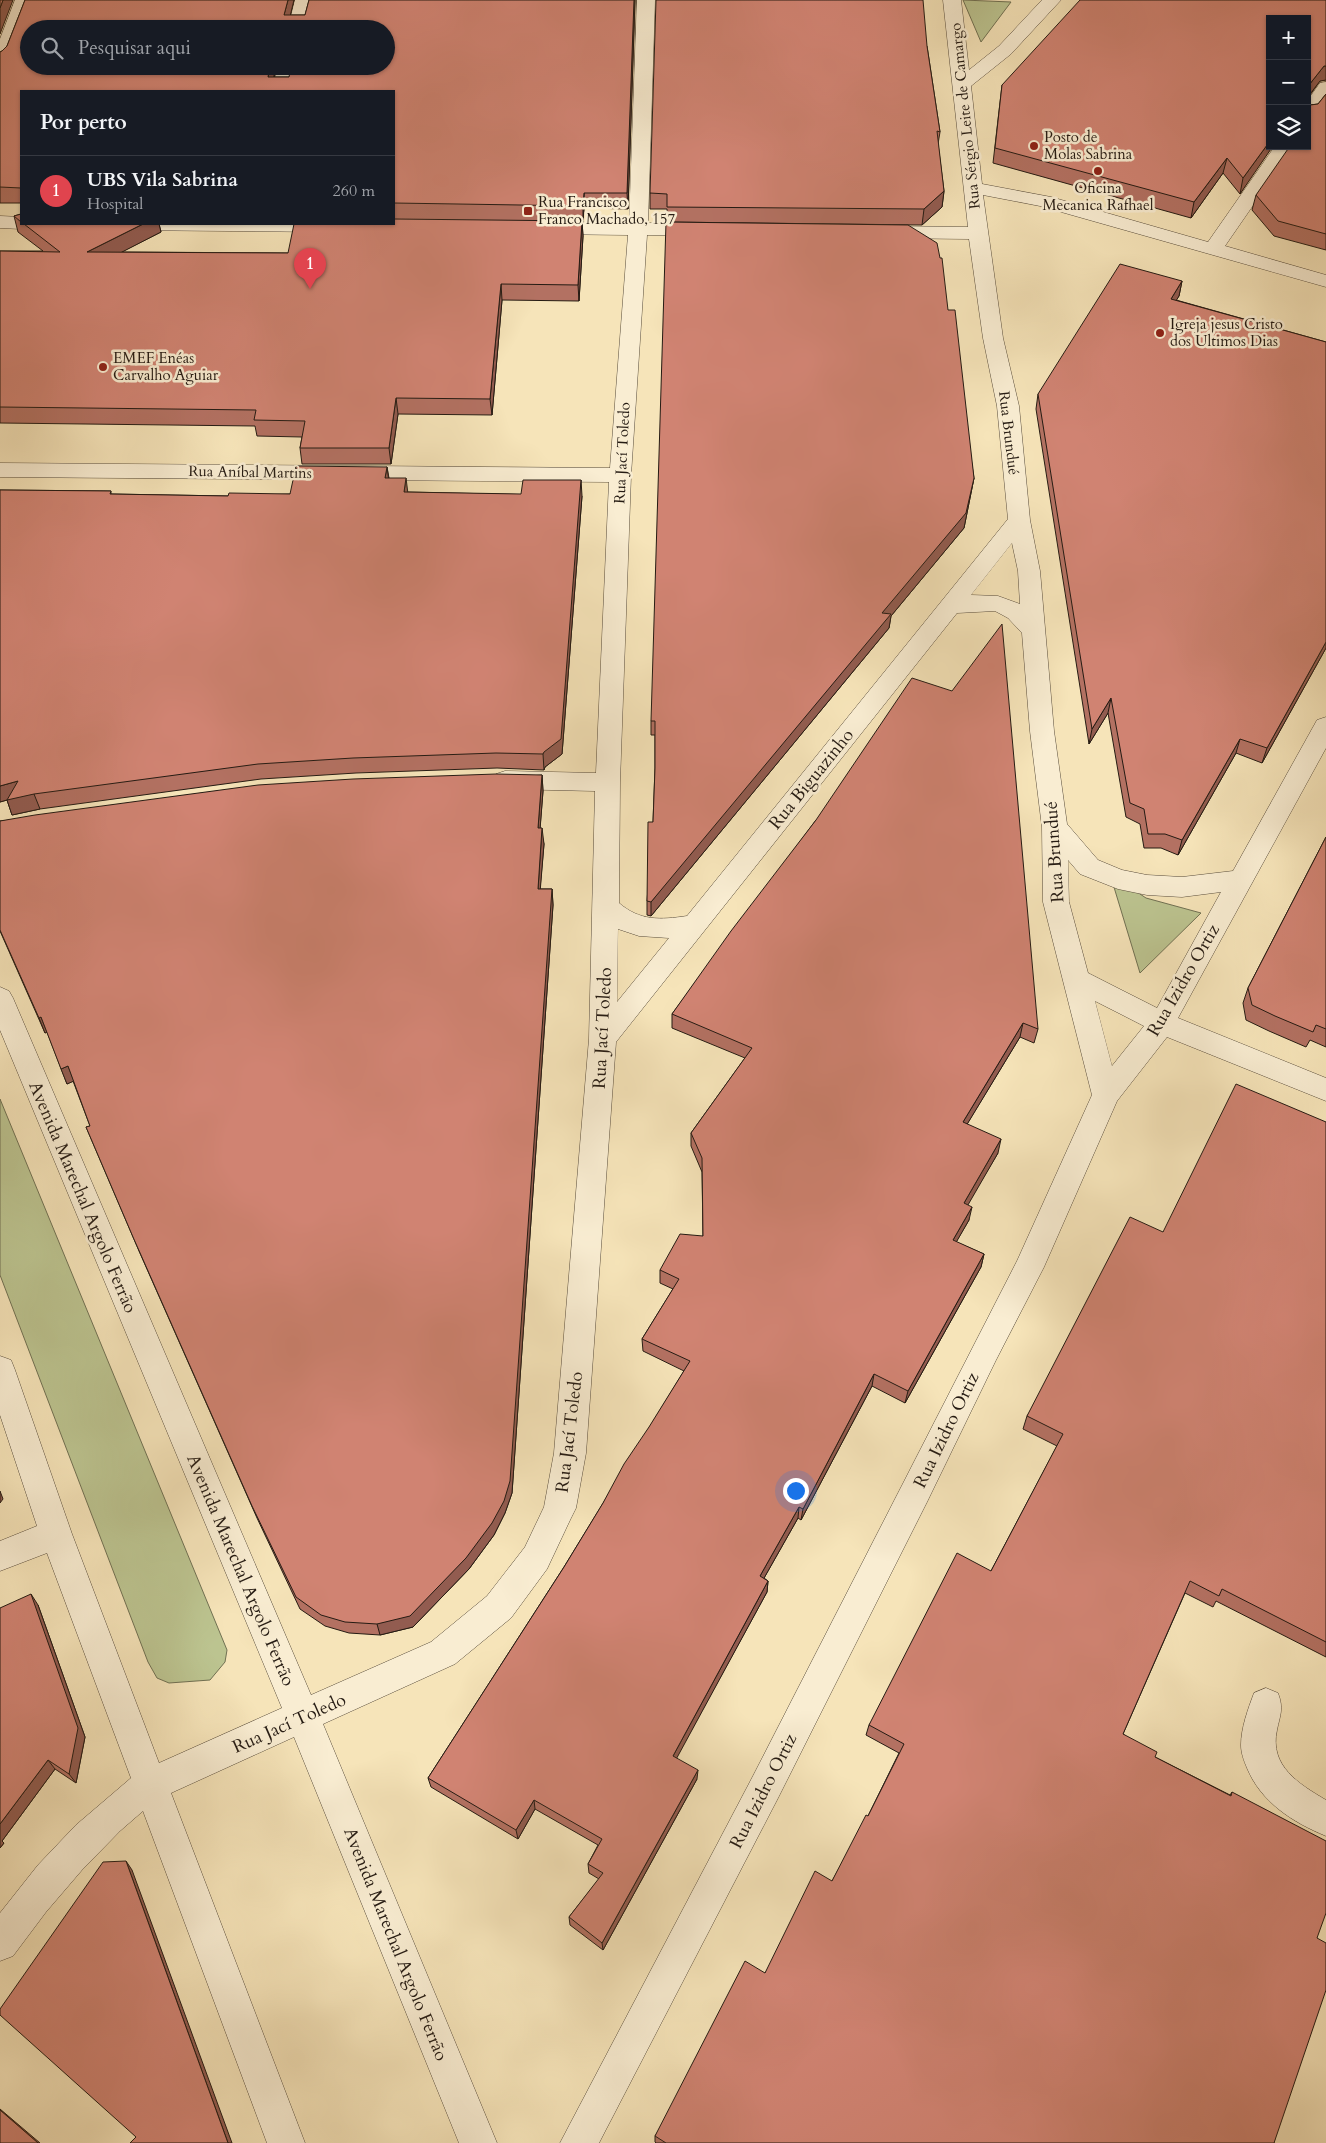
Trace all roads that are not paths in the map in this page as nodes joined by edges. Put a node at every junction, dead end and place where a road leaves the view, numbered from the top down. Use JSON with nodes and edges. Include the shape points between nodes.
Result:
{"nodes":[{"id":1,"x":24,"y":0,"type":"edge"},
{"id":2,"x":304,"y":0,"type":"edge"},
{"id":3,"x":646,"y":0,"type":"edge"},
{"id":4,"x":952,"y":0,"type":"edge"},
{"id":5,"x":1052,"y":0,"type":"edge"},
{"id":6,"x":299,"y":20,"type":"edge"},
{"id":7,"x":0,"y":61,"type":"edge"},
{"id":8,"x":285,"y":75,"type":"edge"},
{"id":9,"x":962,"y":84,"type":"junction"},
{"id":10,"x":1326,"y":87,"type":"edge"},
{"id":11,"x":281,"y":90,"type":"edge"},
{"id":12,"x":1311,"y":108,"type":"edge"},
{"id":13,"x":1282,"y":150,"type":"edge"},
{"id":14,"x":973,"y":188,"type":"junction"},
{"id":15,"x":0,"y":222,"type":"edge"},
{"id":16,"x":20,"y":223,"type":"edge"},
{"id":17,"x":298,"y":225,"type":"edge"},
{"id":18,"x":350,"y":226,"type":"edge"},
{"id":19,"x":528,"y":228,"type":"edge"},
{"id":20,"x":638,"y":229,"type":"junction"},
{"id":21,"x":726,"y":230,"type":"edge"},
{"id":22,"x":863,"y":232,"type":"edge"},
{"id":23,"x":978,"y":233,"type":"junction"},
{"id":24,"x":1213,"y":249,"type":"junction"},
{"id":25,"x":1326,"y":281,"type":"edge"},
{"id":26,"x":0,"y":470,"type":"edge"},
{"id":27,"x":620,"y":475,"type":"junction"},
{"id":28,"x":1019,"y":520,"type":"junction"},
{"id":29,"x":950,"y":606,"type":"junction"},
{"id":30,"x":1035,"y":633,"type":"junction"},
{"id":31,"x":1326,"y":726,"type":"edge"},
{"id":32,"x":478,"y":780,"type":"edge"},
{"id":33,"x":608,"y":782,"type":"junction"},
{"id":34,"x":1055,"y":827,"type":"junction"},
{"id":35,"x":1241,"y":880,"type":"junction"},
{"id":36,"x":606,"y":907,"type":"junction"},
{"id":37,"x":694,"y":925,"type":"junction"},
{"id":38,"x":1076,"y":979,"type":"junction"},
{"id":39,"x":0,"y":998,"type":"edge"},
{"id":40,"x":1162,"y":1023,"type":"junction"},
{"id":41,"x":603,"y":1039,"type":"junction"},
{"id":42,"x":1326,"y":1090,"type":"edge"},
{"id":43,"x":1106,"y":1095,"type":"junction"},
{"id":44,"x":0,"y":1370,"type":"edge"},
{"id":45,"x":56,"y":1534,"type":"junction"},
{"id":46,"x":0,"y":1556,"type":"edge"},
{"id":47,"x":1266,"y":1705,"type":"dead end"},
{"id":48,"x":303,"y":1717,"type":"junction"},
{"id":49,"x":151,"y":1784,"type":"junction"},
{"id":50,"x":1326,"y":1819,"type":"edge"},
{"id":51,"x":0,"y":1943,"type":"edge"},
{"id":52,"x":286,"y":2143,"type":"edge"},
{"id":53,"x":478,"y":2143,"type":"edge"},
{"id":54,"x":580,"y":2143,"type":"edge"}],
"edges":[{"from":1,"to":7,"type":"street"},
{"from":2,"to":6,"type":"street"},
{"from":3,"to":20,"type":"street","name":"Rua Jací Toledo"},
{"from":4,"to":9,"type":"street","name":"Rua Sérgio Leite de Camargo"},
{"from":5,"to":9,"type":"street","via":[[1004,50]]},
{"from":8,"to":11,"type":"street"},
{"from":9,"to":14,"type":"street","name":"Rua Sérgio Leite de Camargo"},
{"from":10,"to":12,"type":"street"},
{"from":13,"to":24,"type":"street"},
{"from":14,"to":23,"type":"street","name":"Rua Sérgio Leite de Camargo"},
{"from":14,"to":24,"type":"street","via":[[1044,201]]},
{"from":15,"to":16,"type":"street"},
{"from":17,"to":18,"type":"street"},
{"from":19,"to":20,"type":"street"},
{"from":20,"to":21,"type":"street"},
{"from":20,"to":27,"type":"street","name":"Rua Jací Toledo"},
{"from":22,"to":23,"type":"street"},
{"from":23,"to":28,"type":"street","name":"Rua Brundué","via":[[993,338],[1008,406]]},
{"from":24,"to":25,"type":"street"},
{"from":26,"to":27,"type":"street","name":"Rua Aníbal Martins"},
{"from":27,"to":33,"type":"street","name":"Rua Jací Toledo"},
{"from":28,"to":29,"type":"street","name":"Rua Biguazinho"},
{"from":28,"to":30,"type":"street","name":"Rua Brundué","via":[[1029,571]]},
{"from":29,"to":30,"type":"street","via":[[991,602],[1010,606]]},
{"from":29,"to":37,"type":"street","name":"Rua Biguazinho"},
{"from":30,"to":34,"type":"street","name":"Rua Brundué","via":[[1042,731]]},
{"from":31,"to":35,"type":"street","name":"Rua Izidro Ortiz"},
{"from":32,"to":33,"type":"street"},
{"from":33,"to":36,"type":"street","name":"Rua Jací Toledo"},
{"from":34,"to":35,"type":"street","via":[[1089,867],[1118,879],[1182,888]]},
{"from":34,"to":38,"type":"street","name":"Rua Brundué","via":[[1056,902]]},
{"from":35,"to":40,"type":"street","name":"Rua Izidro Ortiz"},
{"from":36,"to":37,"type":"street","via":[[622,920],[637,925],[660,928]]},
{"from":36,"to":41,"type":"street","name":"Rua Jací Toledo"},
{"from":37,"to":41,"type":"street","name":"Rua Biguazinho"},
{"from":38,"to":40,"type":"street"},
{"from":38,"to":43,"type":"street","name":"Rua Brundué"},
{"from":39,"to":48,"type":"street","name":"Avenida Marechal Argolo Ferrão"},
{"from":40,"to":42,"type":"street"},
{"from":40,"to":43,"type":"street","name":"Rua Izidro Ortiz"},
{"from":41,"to":48,"type":"street","name":"Rua Jací Toledo","via":[[570,1453],[560,1508],[536,1558],[499,1608],[443,1653]]},
{"from":43,"to":54,"type":"street","name":"Rua Izidro Ortiz","via":[[1029,1267],[765,1788]]},
{"from":44,"to":45,"type":"street"},
{"from":45,"to":46,"type":"street"},
{"from":45,"to":49,"type":"street"},
{"from":47,"to":50,"type":"street","via":[[1258,1749],[1268,1775],[1290,1800]]},
{"from":48,"to":49,"type":"street","name":"Rua Jací Toledo"},
{"from":48,"to":53,"type":"street","name":"Avenida Marechal Argolo Ferrão"},
{"from":49,"to":51,"type":"street","name":"Rua Jací Toledo","via":[[94,1831],[58,1870]]},
{"from":49,"to":52,"type":"street"}]}
